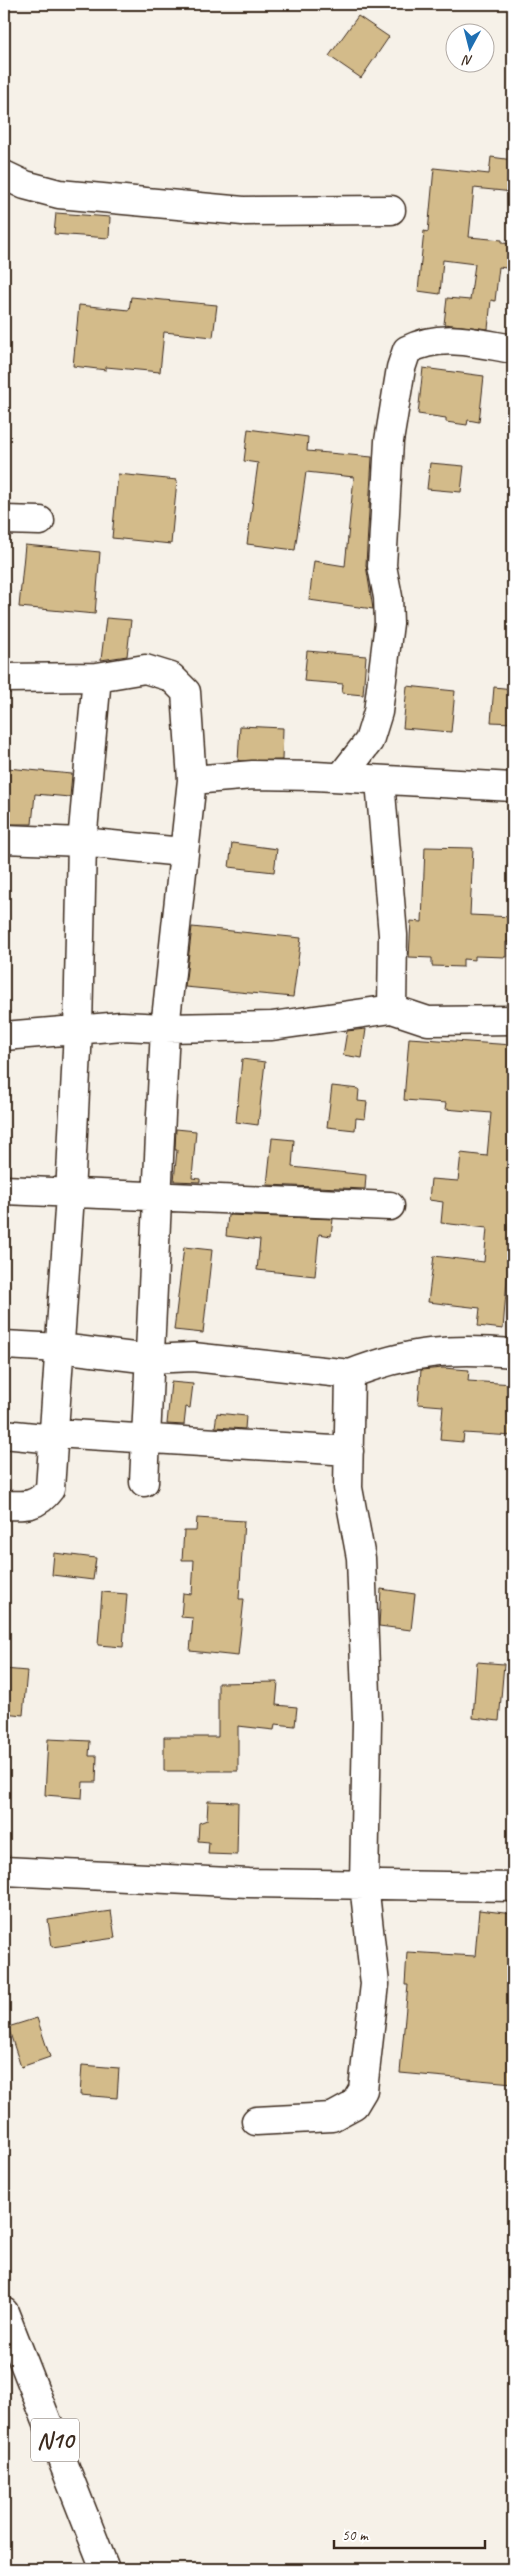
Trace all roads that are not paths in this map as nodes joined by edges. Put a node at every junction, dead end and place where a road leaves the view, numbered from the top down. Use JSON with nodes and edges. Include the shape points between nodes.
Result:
{"nodes":[{"id":1,"x":4,"y":175,"type":"edge"},
{"id":2,"x":391,"y":210,"type":"dead end"},
{"id":3,"x":513,"y":349,"type":"edge"},
{"id":4,"x":4,"y":520,"type":"edge"},
{"id":5,"x":40,"y":521,"type":"dead end"},
{"id":6,"x":97,"y":677,"type":"junction"},
{"id":7,"x":4,"y":678,"type":"edge"},
{"id":8,"x":341,"y":777,"type":"junction"},
{"id":9,"x":192,"y":780,"type":"junction"},
{"id":10,"x":380,"y":781,"type":"junction"},
{"id":11,"x":513,"y":787,"type":"edge"},
{"id":12,"x":4,"y":839,"type":"edge"},
{"id":13,"x":82,"y":842,"type":"junction"},
{"id":14,"x":182,"y":852,"type":"junction"},
{"id":15,"x":392,"y":1009,"type":"junction"},
{"id":16,"x":513,"y":1020,"type":"edge"},
{"id":17,"x":165,"y":1028,"type":"junction"},
{"id":18,"x":78,"y":1030,"type":"junction"},
{"id":19,"x":4,"y":1036,"type":"edge"},
{"id":20,"x":4,"y":1190,"type":"edge"},
{"id":21,"x":70,"y":1195,"type":"junction"},
{"id":22,"x":158,"y":1197,"type":"junction"},
{"id":23,"x":390,"y":1206,"type":"dead end"},
{"id":24,"x":4,"y":1345,"type":"edge"},
{"id":25,"x":60,"y":1348,"type":"junction"},
{"id":26,"x":513,"y":1353,"type":"edge"},
{"id":27,"x":150,"y":1359,"type":"junction"},
{"id":28,"x":350,"y":1374,"type":"junction"},
{"id":29,"x":4,"y":1434,"type":"edge"},
{"id":30,"x":54,"y":1436,"type":"junction"},
{"id":31,"x":147,"y":1438,"type":"junction"},
{"id":32,"x":349,"y":1451,"type":"junction"},
{"id":33,"x":144,"y":1482,"type":"dead end"},
{"id":34,"x":4,"y":1505,"type":"edge"},
{"id":35,"x":4,"y":1871,"type":"edge"},
{"id":36,"x":364,"y":1884,"type":"junction"},
{"id":37,"x":513,"y":1887,"type":"edge"},
{"id":38,"x":256,"y":2121,"type":"dead end"},
{"id":39,"x":4,"y":2312,"type":"edge"},
{"id":40,"x":105,"y":2569,"type":"edge"}],
"edges":[{"from":1,"to":2,"type":"main road","via":[[25,186],[59,194],[243,211]]},
{"from":3,"to":8,"type":"main road","via":[[448,339],[422,342],[407,350],[389,441],[382,566],[389,623],[378,712],[369,741]]},
{"from":4,"to":5,"type":"main road"},
{"from":6,"to":7,"type":"main road"},
{"from":6,"to":9,"type":"main road","via":[[145,669],[171,677],[186,692]]},
{"from":6,"to":13,"type":"main road"},
{"from":8,"to":9,"type":"main road","via":[[253,775]]},
{"from":8,"to":10,"type":"main road"},
{"from":9,"to":14,"type":"main road"},
{"from":10,"to":11,"type":"main road"},
{"from":10,"to":15,"type":"main road","via":[[393,935]]},
{"from":12,"to":13,"type":"main road"},
{"from":13,"to":14,"type":"main road"},
{"from":13,"to":18,"type":"main road"},
{"from":14,"to":17,"type":"main road"},
{"from":15,"to":16,"type":"main road","via":[[428,1021]]},
{"from":15,"to":17,"type":"main road","via":[[272,1026]]},
{"from":17,"to":18,"type":"main road","via":[[122,1026]]},
{"from":17,"to":22,"type":"main road"},
{"from":18,"to":19,"type":"main road"},
{"from":18,"to":21,"type":"main road"},
{"from":20,"to":21,"type":"main road"},
{"from":21,"to":22,"type":"main road"},
{"from":21,"to":25,"type":"main road"},
{"from":22,"to":23,"type":"main road"},
{"from":22,"to":27,"type":"main road"},
{"from":24,"to":25,"type":"main road"},
{"from":25,"to":27,"type":"main road"},
{"from":25,"to":30,"type":"main road"},
{"from":26,"to":28,"type":"main road","via":[[438,1350],[382,1362]]},
{"from":27,"to":28,"type":"main road","via":[[193,1357]]},
{"from":27,"to":31,"type":"main road"},
{"from":28,"to":32,"type":"main road"},
{"from":29,"to":30,"type":"main road"},
{"from":30,"to":31,"type":"main road"},
{"from":30,"to":34,"type":"main road","via":[[50,1489],[42,1501],[23,1506]]},
{"from":31,"to":32,"type":"main road"},
{"from":31,"to":33,"type":"main road"},
{"from":32,"to":36,"type":"main road","via":[[348,1488],[361,1558],[367,1722]]},
{"from":35,"to":36,"type":"main road","via":[[249,1883]]},
{"from":36,"to":37,"type":"main road"},
{"from":36,"to":38,"type":"main road","via":[[375,1984],[363,2090],[354,2105],[332,2117]]},
{"from":39,"to":40,"type":"main road","number":"N10"}]}
